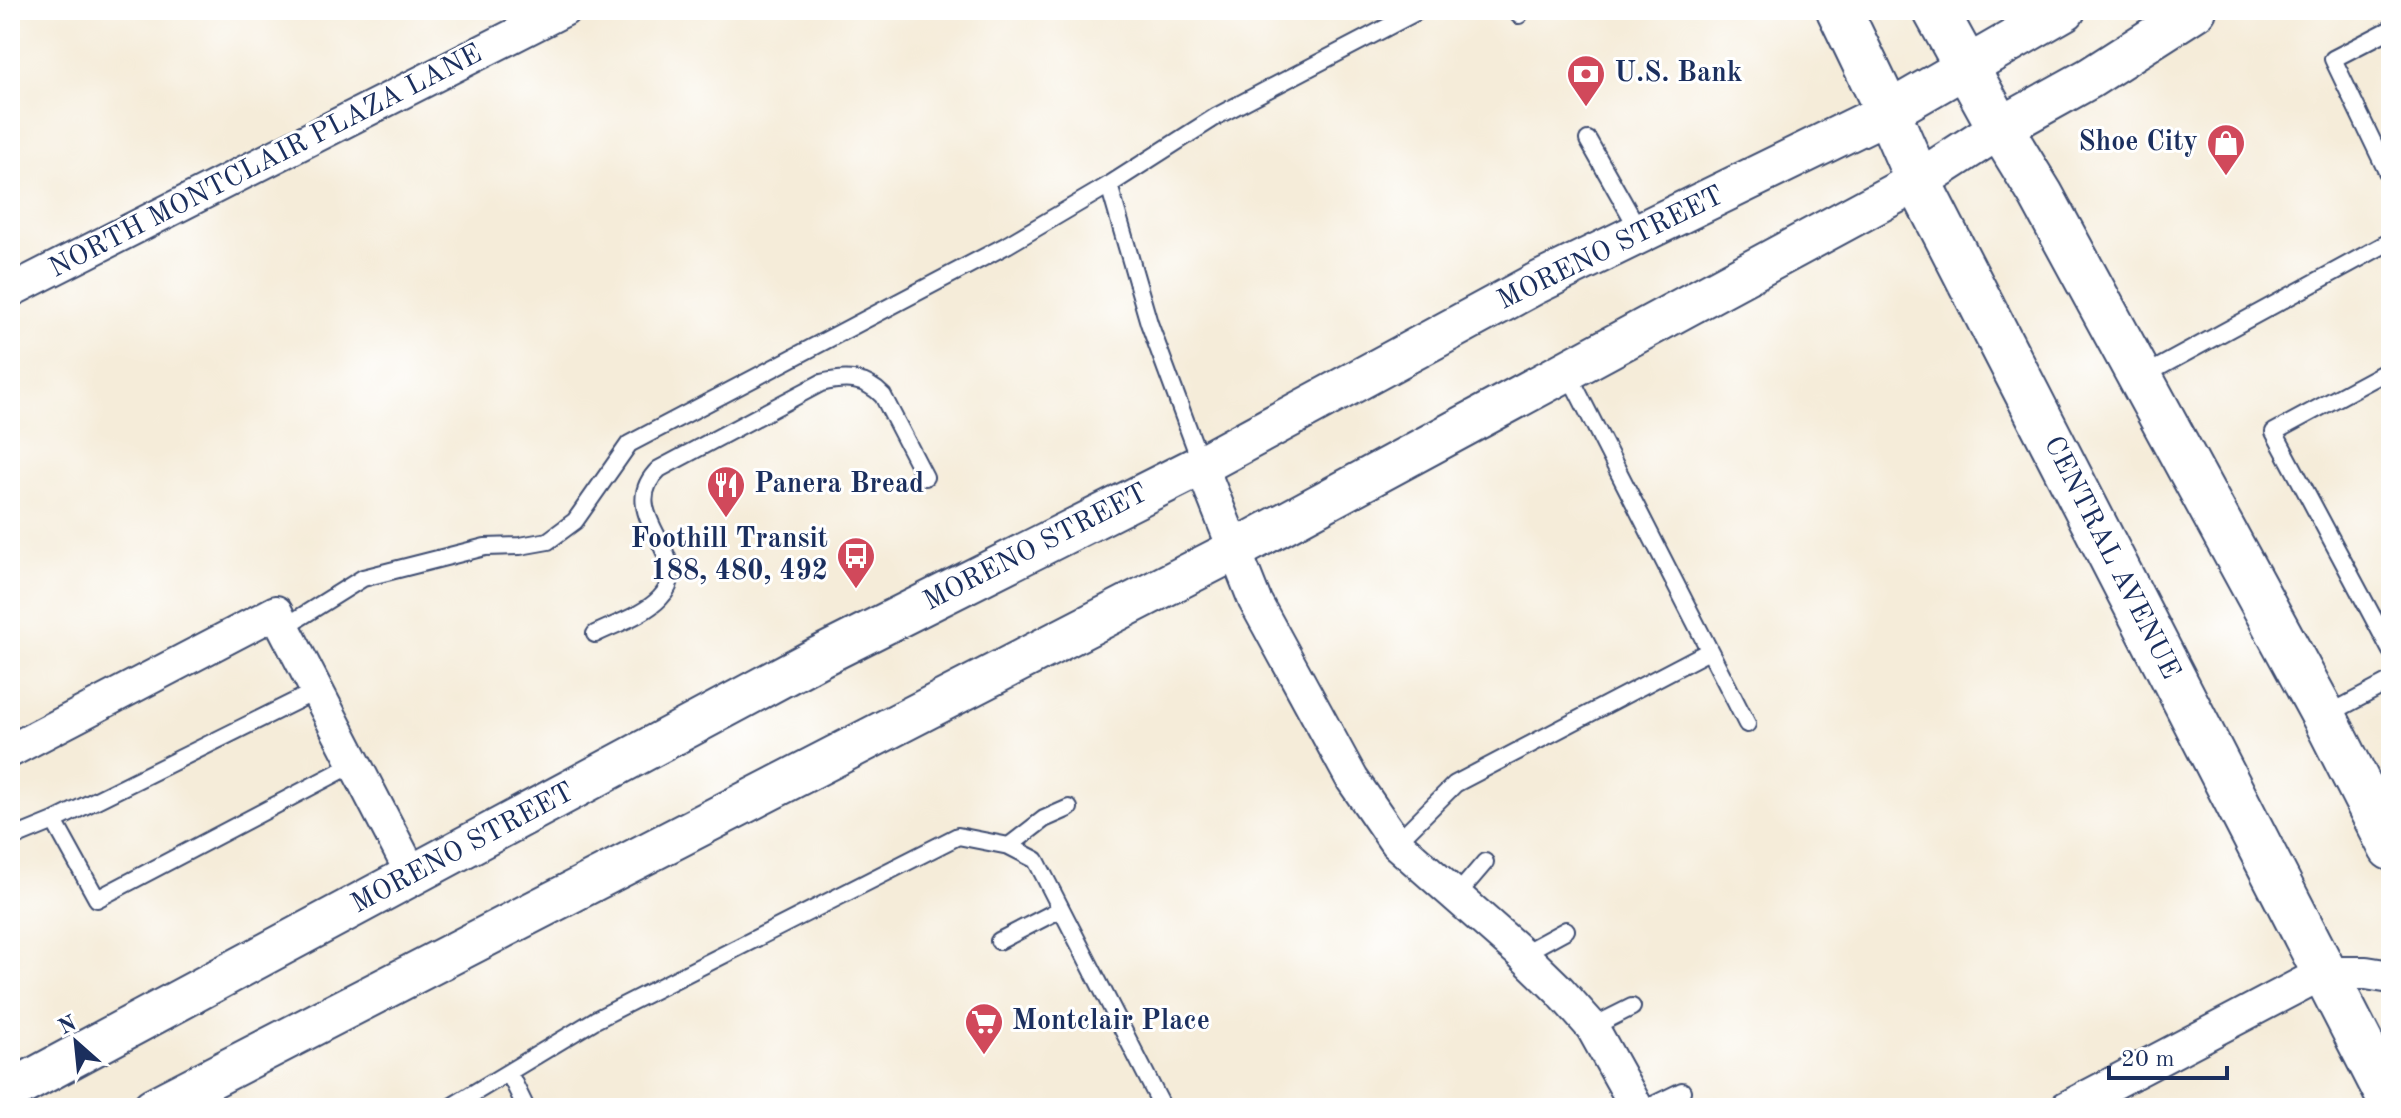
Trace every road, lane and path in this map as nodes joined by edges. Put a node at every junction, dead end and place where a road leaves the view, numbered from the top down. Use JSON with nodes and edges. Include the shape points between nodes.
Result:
{"nodes":[{"id":1,"x":564,"y":10,"type":"edge"},
{"id":2,"x":1420,"y":10,"type":"edge"},
{"id":3,"x":1839,"y":10,"type":"edge"},
{"id":4,"x":1935,"y":10,"type":"edge"},
{"id":5,"x":2065,"y":10,"type":"edge"},
{"id":6,"x":2196,"y":10,"type":"edge"},
{"id":7,"x":2391,"y":29,"type":"edge"},
{"id":8,"x":1964,"y":66,"type":"junction"},
{"id":9,"x":1888,"y":112,"type":"junction"},
{"id":10,"x":2000,"y":128,"type":"junction"},
{"id":11,"x":1588,"y":140,"type":"dead end"},
{"id":12,"x":2391,"y":180,"type":"edge"},
{"id":13,"x":1918,"y":181,"type":"junction"},
{"id":14,"x":1109,"y":185,"type":"junction"},
{"id":15,"x":1641,"y":234,"type":"junction"},
{"id":16,"x":2391,"y":241,"type":"edge"},
{"id":17,"x":10,"y":291,"type":"edge"},
{"id":18,"x":2391,"y":369,"type":"edge"},
{"id":19,"x":1567,"y":371,"type":"junction"},
{"id":20,"x":2140,"y":377,"type":"junction"},
{"id":21,"x":1201,"y":465,"type":"junction"},
{"id":22,"x":925,"y":477,"type":"dead end"},
{"id":23,"x":1233,"y":551,"type":"junction"},
{"id":24,"x":280,"y":620,"type":"junction"},
{"id":25,"x":595,"y":634,"type":"dead end"},
{"id":26,"x":1709,"y":651,"type":"junction"},
{"id":27,"x":2391,"y":651,"type":"edge"},
{"id":28,"x":2391,"y":681,"type":"edge"},
{"id":29,"x":316,"y":691,"type":"junction"},
{"id":30,"x":2324,"y":716,"type":"junction"},
{"id":31,"x":1747,"y":724,"type":"dead end"},
{"id":32,"x":10,"y":751,"type":"edge"},
{"id":33,"x":354,"y":764,"type":"junction"},
{"id":34,"x":1069,"y":808,"type":"dead end"},
{"id":35,"x":54,"y":821,"type":"junction"},
{"id":36,"x":10,"y":839,"type":"edge"},
{"id":37,"x":1396,"y":843,"type":"junction"},
{"id":38,"x":1009,"y":846,"type":"junction"},
{"id":39,"x":2391,"y":848,"type":"edge"},
{"id":40,"x":1485,"y":862,"type":"dead end"},
{"id":41,"x":413,"y":876,"type":"junction"},
{"id":42,"x":1456,"y":896,"type":"junction"},
{"id":43,"x":1061,"y":909,"type":"junction"},
{"id":44,"x":1566,"y":930,"type":"dead end"},
{"id":45,"x":999,"y":941,"type":"dead end"},
{"id":46,"x":1522,"y":954,"type":"junction"},
{"id":47,"x":2323,"y":973,"type":"junction"},
{"id":48,"x":2391,"y":977,"type":"edge"},
{"id":49,"x":1632,"y":1007,"type":"dead end"},
{"id":50,"x":1592,"y":1027,"type":"junction"},
{"id":51,"x":509,"y":1073,"type":"junction"},
{"id":52,"x":10,"y":1091,"type":"edge"},
{"id":53,"x":1682,"y":1091,"type":"dead end"},
{"id":54,"x":2391,"y":1102,"type":"edge"},
{"id":55,"x":153,"y":1108,"type":"edge"},
{"id":56,"x":449,"y":1108,"type":"edge"},
{"id":57,"x":526,"y":1108,"type":"edge"},
{"id":58,"x":1163,"y":1108,"type":"edge"},
{"id":59,"x":1637,"y":1108,"type":"edge"},
{"id":60,"x":1647,"y":1108,"type":"edge"},
{"id":61,"x":2066,"y":1108,"type":"edge"}],
"edges":[{"from":1,"to":17,"type":"street","name":"NORTH MONTCLAIR PLAZA LANE"},
{"from":2,"to":14,"type":"lane","via":[[1217,116]]},
{"from":3,"to":9,"type":"main road","name":"CENTRAL AVENUE"},
{"from":4,"to":8,"type":"main road"},
{"from":5,"to":8,"type":"street","name":"MORENO STREET"},
{"from":6,"to":10,"type":"street"},
{"from":7,"to":12,"type":"lane","via":[[2333,59]]},
{"from":8,"to":9,"type":"street","name":"MORENO STREET"},
{"from":8,"to":10,"type":"main road"},
{"from":9,"to":13,"type":"main road","name":"CENTRAL AVENUE"},
{"from":9,"to":15,"type":"street","name":"MORENO STREET"},
{"from":10,"to":13,"type":"street"},
{"from":10,"to":20,"type":"main road"},
{"from":11,"to":15,"type":"lane"},
{"from":13,"to":19,"type":"street"},
{"from":13,"to":47,"type":"main road","name":"CENTRAL AVENUE"},
{"from":14,"to":21,"type":"lane","via":[[1149,323]]},
{"from":14,"to":24,"type":"lane","via":[[986,256],[629,444],[575,521],[548,541],[485,547],[363,578]]},
{"from":15,"to":21,"type":"street","name":"MORENO STREET","via":[[1535,284]]},
{"from":16,"to":20,"type":"lane"},
{"from":18,"to":27,"type":"lane","via":[[2274,432]]},
{"from":19,"to":23,"type":"street"},
{"from":19,"to":26,"type":"lane"},
{"from":20,"to":30,"type":"main road"},
{"from":21,"to":23,"type":"street"},
{"from":21,"to":41,"type":"street","name":"MORENO STREET","via":[[815,659]]},
{"from":22,"to":25,"type":"lane","via":[[873,385],[840,378],[821,383],[659,469],[648,480],[644,507],[668,559],[668,589],[650,606]]},
{"from":23,"to":37,"type":"street","via":[[1352,779]]},
{"from":23,"to":55,"type":"street"},
{"from":24,"to":29,"type":"street"},
{"from":24,"to":32,"type":"street"},
{"from":26,"to":31,"type":"lane"},
{"from":26,"to":37,"type":"lane","via":[[1455,784]]},
{"from":28,"to":30,"type":"lane"},
{"from":29,"to":33,"type":"street"},
{"from":29,"to":35,"type":"lane"},
{"from":30,"to":39,"type":"main road"},
{"from":33,"to":35,"type":"lane","via":[[97,899]]},
{"from":33,"to":41,"type":"street"},
{"from":34,"to":38,"type":"lane","via":[[1044,819]]},
{"from":35,"to":36,"type":"lane"},
{"from":37,"to":42,"type":"street"},
{"from":38,"to":43,"type":"lane","via":[[1036,860]]},
{"from":38,"to":51,"type":"lane","via":[[958,836],[595,1020]]},
{"from":40,"to":42,"type":"lane"},
{"from":41,"to":52,"type":"street","name":"MORENO STREET"},
{"from":42,"to":46,"type":"street"},
{"from":43,"to":45,"type":"lane"},
{"from":43,"to":58,"type":"lane"},
{"from":44,"to":46,"type":"lane"},
{"from":46,"to":50,"type":"street"},
{"from":47,"to":48,"type":"street"},
{"from":47,"to":54,"type":"main road","name":"CENTRAL AVENUE"},
{"from":47,"to":61,"type":"street"},
{"from":49,"to":50,"type":"lane"},
{"from":50,"to":59,"type":"street"},
{"from":51,"to":56,"type":"lane"},
{"from":51,"to":57,"type":"lane"},
{"from":53,"to":60,"type":"lane"}]}
